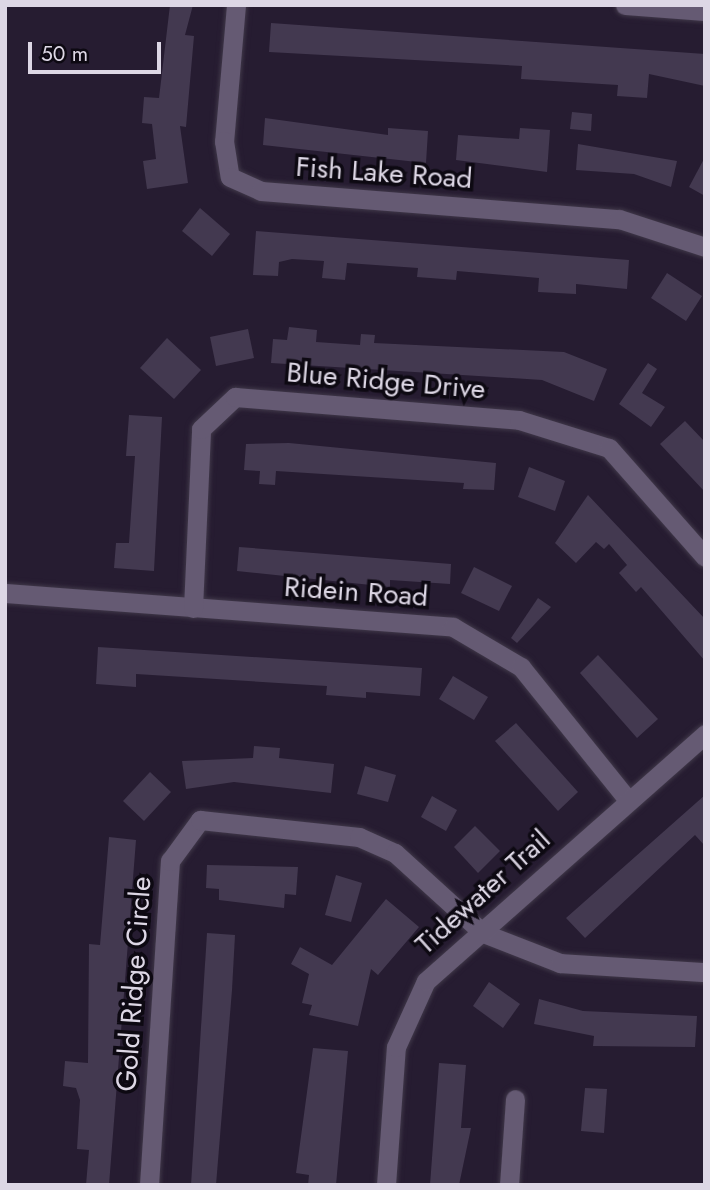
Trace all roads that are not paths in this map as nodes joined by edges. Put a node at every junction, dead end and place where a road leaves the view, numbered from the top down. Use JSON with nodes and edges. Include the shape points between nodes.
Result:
{"nodes":[{"id":1,"x":236,"y":5,"type":"edge"},
{"id":2,"x":625,"y":5,"type":"edge"},
{"id":3,"x":705,"y":11,"type":"edge"},
{"id":4,"x":705,"y":247,"type":"edge"},
{"id":5,"x":705,"y":557,"type":"edge"},
{"id":6,"x":5,"y":593,"type":"edge"},
{"id":7,"x":193,"y":608,"type":"junction"},
{"id":8,"x":705,"y":734,"type":"edge"},
{"id":9,"x":628,"y":800,"type":"junction"},
{"id":10,"x":482,"y":933,"type":"junction"},
{"id":11,"x":705,"y":972,"type":"edge"},
{"id":12,"x":515,"y":1098,"type":"dead end"},
{"id":13,"x":149,"y":1185,"type":"edge"},
{"id":14,"x":386,"y":1185,"type":"edge"},
{"id":15,"x":509,"y":1185,"type":"edge"}],
"edges":[{"from":1,"to":4,"type":"street","name":"Fish Lake Road","via":[[224,141],[230,177],[261,191],[619,219]]},
{"from":2,"to":3,"type":"street"},
{"from":5,"to":7,"type":"street","name":"Blue Ridge Drive","via":[[610,448],[519,420],[235,397],[201,429]]},
{"from":6,"to":7,"type":"street","name":"Ridein Road"},
{"from":7,"to":9,"type":"street","name":"Ridein Road","via":[[453,627],[521,667]]},
{"from":8,"to":9,"type":"street","name":"Tidewater Trail"},
{"from":9,"to":10,"type":"street","name":"Tidewater Trail"},
{"from":10,"to":11,"type":"street","via":[[560,963]]},
{"from":10,"to":13,"type":"street","name":"Gold Ridge Circle","via":[[395,853],[359,837],[200,820],[170,861]]},
{"from":10,"to":14,"type":"street","name":"Tidewater Trail","via":[[426,981],[396,1047]]},
{"from":12,"to":15,"type":"street"}]}
